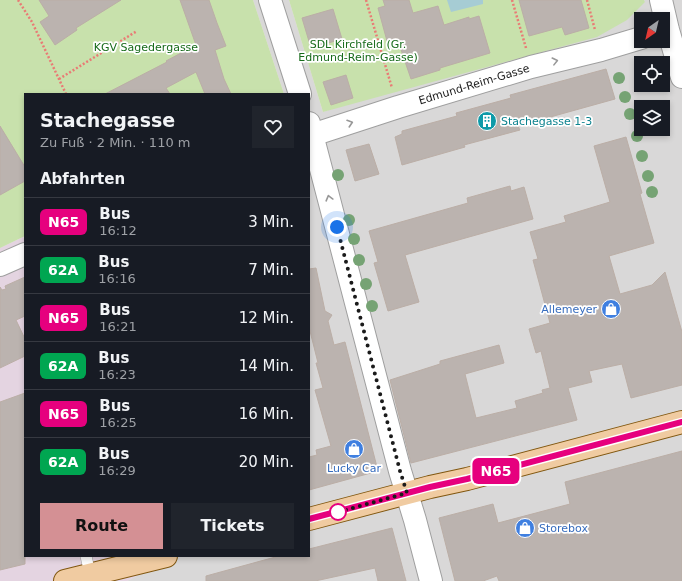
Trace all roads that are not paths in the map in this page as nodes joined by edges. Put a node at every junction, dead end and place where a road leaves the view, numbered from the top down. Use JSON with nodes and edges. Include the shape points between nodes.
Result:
{"nodes":[{"id":1,"x":270,"y":0,"type":"edge"},
{"id":2,"x":661,"y":0,"type":"edge"},
{"id":3,"x":663,"y":12,"type":"edge"},
{"id":4,"x":634,"y":40,"type":"edge"},
{"id":5,"x":670,"y":42,"type":"edge"},
{"id":6,"x":682,"y":76,"type":"edge"},
{"id":7,"x":300,"y":93,"type":"edge"},
{"id":8,"x":310,"y":131,"type":"edge"},
{"id":9,"x":24,"y":254,"type":"edge"},
{"id":10,"x":0,"y":265,"type":"edge"},
{"id":11,"x":682,"y":422,"type":"edge"},
{"id":12,"x":407,"y":493,"type":"junction"},
{"id":13,"x":310,"y":519,"type":"edge"},
{"id":14,"x":157,"y":557,"type":"edge"},
{"id":15,"x":88,"y":565,"type":"edge"},
{"id":16,"x":65,"y":581,"type":"edge"},
{"id":17,"x":431,"y":581,"type":"edge"}],
"edges":[{"from":1,"to":7,"type":"street"},
{"from":2,"to":3,"type":"street"},
{"from":8,"to":4,"type":"street","name":"Edmund-Reim-Gasse","one_way":true},
{"from":5,"to":6,"type":"street"},
{"from":12,"to":8,"type":"street","one_way":true},
{"from":9,"to":10,"type":"street"},
{"from":11,"to":12,"type":"main road"},
{"from":12,"to":13,"type":"main road"},
{"from":12,"to":17,"type":"street"},
{"from":14,"to":15,"type":"main road"},
{"from":15,"to":16,"type":"main road"}]}
